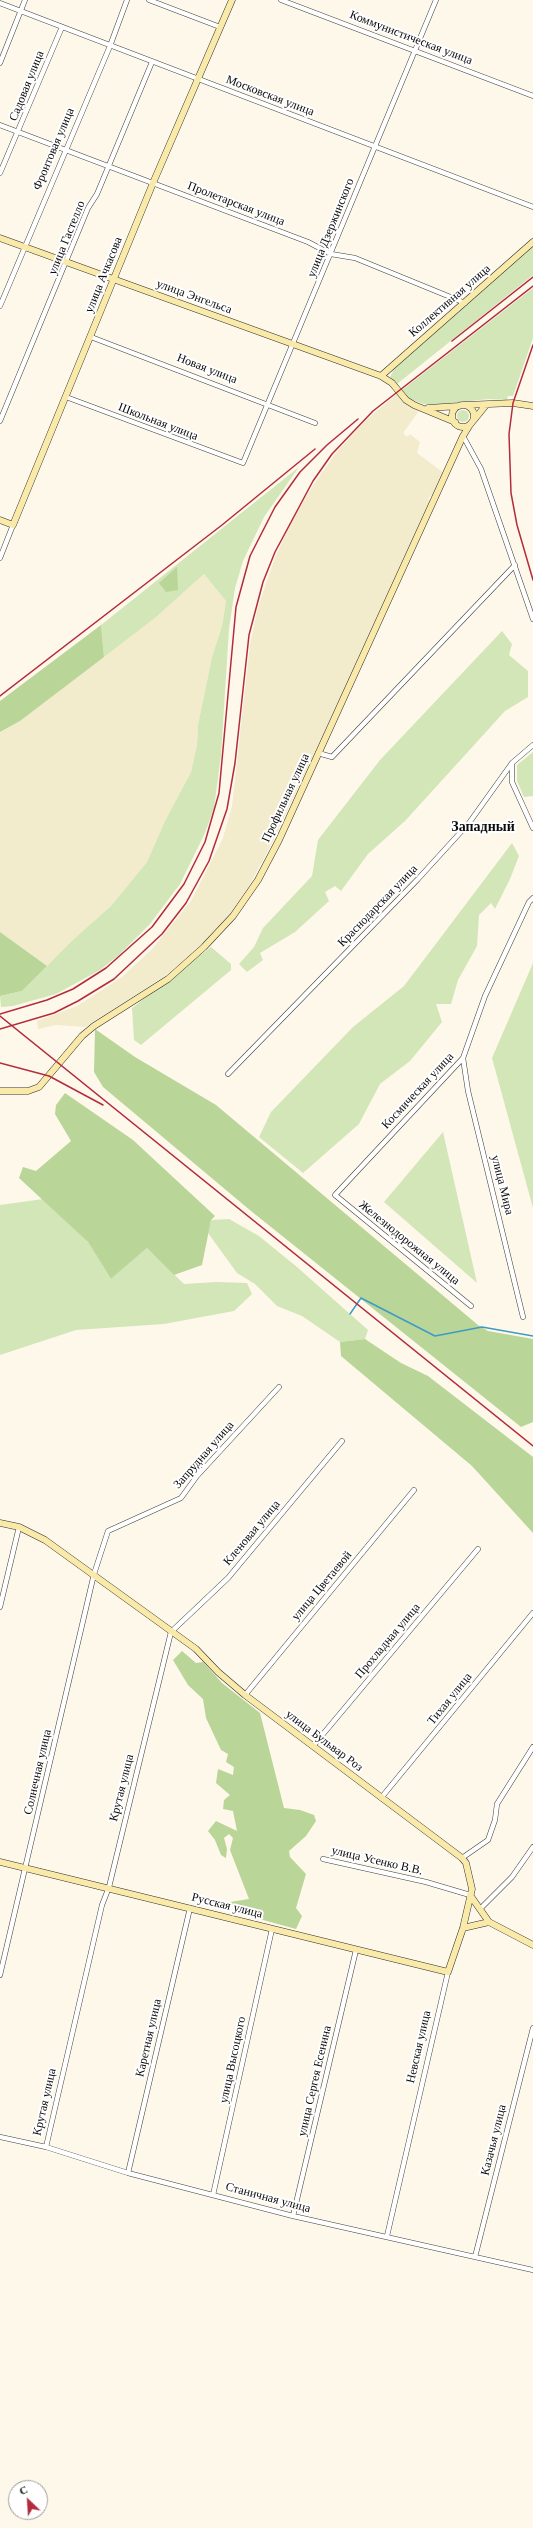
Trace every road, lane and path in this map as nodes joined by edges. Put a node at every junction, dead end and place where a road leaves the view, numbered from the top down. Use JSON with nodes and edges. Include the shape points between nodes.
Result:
{"nodes":[{"id":1,"x":25,"y":0,"type":"edge"},
{"id":2,"x":127,"y":0,"type":"edge"},
{"id":3,"x":149,"y":0,"type":"edge"},
{"id":4,"x":232,"y":0,"type":"edge"},
{"id":5,"x":281,"y":0,"type":"edge"},
{"id":6,"x":436,"y":0,"type":"edge"},
{"id":7,"x":0,"y":3,"type":"edge"},
{"id":8,"x":20,"y":11,"type":"junction"},
{"id":9,"x":62,"y":27,"type":"junction"},
{"id":10,"x":220,"y":27,"type":"junction"},
{"id":11,"x":110,"y":46,"type":"junction"},
{"id":12,"x":415,"y":50,"type":"junction"},
{"id":13,"x":0,"y":62,"type":"edge"},
{"id":14,"x":152,"y":62,"type":"junction"},
{"id":15,"x":197,"y":79,"type":"junction"},
{"id":16,"x":533,"y":96,"type":"edge"},
{"id":17,"x":0,"y":125,"type":"edge"},
{"id":18,"x":19,"y":132,"type":"junction"},
{"id":19,"x":375,"y":148,"type":"junction"},
{"id":20,"x":64,"y":150,"type":"junction"},
{"id":21,"x":107,"y":167,"type":"junction"},
{"id":22,"x":0,"y":173,"type":"edge"},
{"id":23,"x":153,"y":183,"type":"junction"},
{"id":24,"x":533,"y":207,"type":"edge"},
{"id":25,"x":0,"y":238,"type":"edge"},
{"id":26,"x":533,"y":242,"type":"edge"},
{"id":27,"x":24,"y":247,"type":"junction"},
{"id":28,"x":331,"y":254,"type":"junction"},
{"id":29,"x":67,"y":262,"type":"junction"},
{"id":30,"x":115,"y":279,"type":"junction"},
{"id":31,"x":464,"y":303,"type":"junction"},
{"id":32,"x":0,"y":306,"type":"edge"},
{"id":33,"x":91,"y":337,"type":"junction"},
{"id":34,"x":293,"y":345,"type":"junction"},
{"id":35,"x":381,"y":376,"type":"junction"},
{"id":36,"x":66,"y":397,"type":"junction"},
{"id":37,"x":270,"y":404,"type":"junction"},
{"id":38,"x":463,"y":405,"type":"junction"},
{"id":39,"x":486,"y":405,"type":"junction"},
{"id":40,"x":533,"y":406,"type":"edge"},
{"id":41,"x":426,"y":408,"type":"junction"},
{"id":42,"x":0,"y":421,"type":"edge"},
{"id":43,"x":472,"y":422,"type":"junction"},
{"id":44,"x":315,"y":423,"type":"dead end"},
{"id":45,"x":457,"y":424,"type":"junction"},
{"id":46,"x":463,"y":436,"type":"junction"},
{"id":47,"x":243,"y":463,"type":"joint"},
{"id":48,"x":0,"y":520,"type":"edge"},
{"id":49,"x":14,"y":525,"type":"junction"},
{"id":50,"x":0,"y":558,"type":"edge"},
{"id":51,"x":515,"y":565,"type":"junction"},
{"id":52,"x":533,"y":619,"type":"edge"},
{"id":53,"x":533,"y":745,"type":"edge"},
{"id":54,"x":318,"y":753,"type":"junction"},
{"id":55,"x":512,"y":763,"type":"junction"},
{"id":56,"x":533,"y":828,"type":"edge"},
{"id":57,"x":533,"y":898,"type":"edge"},
{"id":58,"x":463,"y":1058,"type":"junction"},
{"id":59,"x":228,"y":1074,"type":"dead end"},
{"id":60,"x":0,"y":1091,"type":"edge"},
{"id":61,"x":334,"y":1195,"type":"joint"},
{"id":62,"x":471,"y":1306,"type":"dead end"},
{"id":63,"x":524,"y":1317,"type":"dead end"},
{"id":64,"x":280,"y":1387,"type":"dead end"},
{"id":65,"x":342,"y":1441,"type":"dead end"},
{"id":66,"x":414,"y":1490,"type":"dead end"},
{"id":67,"x":0,"y":1523,"type":"edge"},
{"id":68,"x":19,"y":1527,"type":"junction"},
{"id":69,"x":478,"y":1549,"type":"dead end"},
{"id":70,"x":94,"y":1574,"type":"junction"},
{"id":71,"x":0,"y":1607,"type":"edge"},
{"id":72,"x":533,"y":1612,"type":"edge"},
{"id":73,"x":171,"y":1632,"type":"junction"},
{"id":74,"x":245,"y":1695,"type":"junction"},
{"id":75,"x":313,"y":1746,"type":"junction"},
{"id":76,"x":533,"y":1747,"type":"edge"},
{"id":77,"x":381,"y":1798,"type":"junction"},
{"id":78,"x":533,"y":1847,"type":"edge"},
{"id":79,"x":323,"y":1859,"type":"dead end"},
{"id":80,"x":464,"y":1861,"type":"junction"},
{"id":81,"x":0,"y":1862,"type":"edge"},
{"id":82,"x":26,"y":1868,"type":"junction"},
{"id":83,"x":109,"y":1887,"type":"junction"},
{"id":84,"x":470,"y":1895,"type":"junction"},
{"id":85,"x":190,"y":1908,"type":"junction"},
{"id":86,"x":480,"y":1909,"type":"junction"},
{"id":87,"x":489,"y":1922,"type":"junction"},
{"id":88,"x":463,"y":1928,"type":"junction"},
{"id":89,"x":272,"y":1929,"type":"junction"},
{"id":90,"x":533,"y":1945,"type":"edge"},
{"id":91,"x":356,"y":1950,"type":"junction"},
{"id":92,"x":448,"y":1972,"type":"junction"},
{"id":93,"x":0,"y":1975,"type":"edge"},
{"id":94,"x":533,"y":2028,"type":"edge"},
{"id":95,"x":0,"y":2137,"type":"edge"},
{"id":96,"x":46,"y":2147,"type":"junction"},
{"id":97,"x":128,"y":2173,"type":"junction"},
{"id":98,"x":213,"y":2194,"type":"junction"},
{"id":99,"x":293,"y":2216,"type":"junction"},
{"id":100,"x":387,"y":2236,"type":"junction"},
{"id":101,"x":475,"y":2257,"type":"junction"},
{"id":102,"x":533,"y":2270,"type":"edge"}],
"edges":[{"from":1,"to":8,"type":"street"},
{"from":2,"to":11,"type":"street","name":"Фронтовая улица"},
{"from":3,"to":10,"type":"street"},
{"from":4,"to":10,"type":"street","name":"улица Ачкасова"},
{"from":5,"to":12,"type":"street","name":"Коммунистическая улица"},
{"from":6,"to":12,"type":"street","name":"улица Дзержинского"},
{"from":7,"to":8,"type":"street","name":"Московская улица"},
{"from":8,"to":9,"type":"street","name":"Московская улица"},
{"from":8,"to":13,"type":"street"},
{"from":9,"to":11,"type":"street","name":"Московская улица"},
{"from":9,"to":18,"type":"street","name":"Садовая улица"},
{"from":10,"to":15,"type":"street","name":"улица Ачкасова"},
{"from":11,"to":14,"type":"street","name":"Московская улица"},
{"from":11,"to":20,"type":"street","name":"Фронтовая улица"},
{"from":12,"to":16,"type":"street","name":"Коммунистическая улица"},
{"from":12,"to":19,"type":"street","name":"улица Дзержинского"},
{"from":14,"to":15,"type":"street","name":"Московская улица"},
{"from":14,"to":21,"type":"street","name":"улица Гастелло"},
{"from":15,"to":19,"type":"street","name":"Московская улица"},
{"from":15,"to":23,"type":"street","name":"улица Ачкасова"},
{"from":17,"to":18,"type":"street","name":"Пролетарская улица"},
{"from":18,"to":20,"type":"street","name":"Пролетарская улица"},
{"from":18,"to":22,"type":"street","name":"Садовая улица"},
{"from":19,"to":24,"type":"street","name":"Московская улица"},
{"from":19,"to":28,"type":"street","name":"улица Дзержинского"},
{"from":20,"to":21,"type":"street","name":"Пролетарская улица"},
{"from":20,"to":27,"type":"street","name":"Фронтовая улица"},
{"from":21,"to":23,"type":"street","name":"Пролетарская улица"},
{"from":21,"to":29,"type":"street","name":"улица Гастелло"},
{"from":23,"to":28,"type":"street","name":"Пролетарская улица","via":[[308,242]]},
{"from":23,"to":30,"type":"street","name":"улица Ачкасова"},
{"from":25,"to":27,"type":"street","name":"улица Энгельса"},
{"from":26,"to":31,"type":"street","name":"Коллективная улица"},
{"from":27,"to":29,"type":"street","name":"улица Энгельса"},
{"from":27,"to":32,"type":"street","name":"Фронтовая улица"},
{"from":28,"to":31,"type":"street","name":"Пролетарская улица","via":[[355,258]]},
{"from":28,"to":34,"type":"street","name":"улица Дзержинского"},
{"from":29,"to":30,"type":"street","name":"улица Энгельса"},
{"from":29,"to":42,"type":"street","name":"улица Гастелло"},
{"from":30,"to":33,"type":"street","name":"улица Ачкасова"},
{"from":30,"to":34,"type":"street","name":"улица Энгельса"},
{"from":31,"to":35,"type":"street","name":"Коллективная улица"},
{"from":33,"to":36,"type":"street","name":"улица Ачкасова"},
{"from":33,"to":37,"type":"street","name":"Новая улица"},
{"from":34,"to":35,"type":"street","name":"улица Энгельса"},
{"from":34,"to":37,"type":"street","name":"улица Дзержинского"},
{"from":35,"to":41,"type":"street","name":"улица Энгельса","via":[[392,383],[406,400]]},
{"from":36,"to":47,"type":"street","name":"Школьная улица"},
{"from":36,"to":49,"type":"street","name":"улица Ачкасова"},
{"from":37,"to":44,"type":"street","name":"Новая улица"},
{"from":37,"to":47,"type":"street","name":"улица Дзержинского"},
{"from":38,"to":39,"type":"street"},
{"from":38,"to":41,"type":"street"},
{"from":38,"to":43,"type":"street","via":[[473,411]]},
{"from":38,"to":45,"type":"street","via":[[454,411]]},
{"from":39,"to":40,"type":"street"},
{"from":39,"to":43,"type":"street"},
{"from":41,"to":45,"type":"street","name":"улица Энгельса"},
{"from":43,"to":45,"type":"street","via":[[465,427]]},
{"from":43,"to":46,"type":"street"},
{"from":45,"to":46,"type":"street"},
{"from":46,"to":51,"type":"street","via":[[481,469]]},
{"from":46,"to":54,"type":"street"},
{"from":48,"to":49,"type":"street"},
{"from":49,"to":50,"type":"street","name":"улица Ачкасова"},
{"from":51,"to":52,"type":"street"},
{"from":51,"to":54,"type":"street","name":"Профильная улица","via":[[332,757]]},
{"from":53,"to":55,"type":"street","name":"Краснодарская улица"},
{"from":54,"to":60,"type":"street","name":"Профильная улица","via":[[258,880],[233,916],[204,947],[168,979],[82,1036],[39,1087],[28,1091]]},
{"from":55,"to":56,"type":"street","via":[[512,782]]},
{"from":55,"to":59,"type":"street","name":"Краснодарская улица","via":[[469,823],[418,879]]},
{"from":57,"to":58,"type":"street","name":"Космическая улица","via":[[485,996]]},
{"from":58,"to":61,"type":"street","name":"Космическая улица"},
{"from":58,"to":63,"type":"street","name":"улица Мира","via":[[468,1092]]},
{"from":61,"to":62,"type":"street","name":"Железнодорожная улица"},
{"from":64,"to":70,"type":"street","name":"Запрудная улица","via":[[197,1476],[182,1498],[108,1531]]},
{"from":65,"to":73,"type":"street","name":"Кленовая улица","via":[[228,1578]]},
{"from":66,"to":74,"type":"street","name":"улица Цветаевой"},
{"from":67,"to":68,"type":"street"},
{"from":68,"to":70,"type":"street","via":[[45,1540]]},
{"from":68,"to":71,"type":"street"},
{"from":69,"to":75,"type":"street","name":"Прохладная улица"},
{"from":70,"to":73,"type":"street"},
{"from":70,"to":82,"type":"street","name":"Солнечная улица"},
{"from":72,"to":77,"type":"street","name":"Тихая улица"},
{"from":73,"to":74,"type":"street","name":"улица Бульвар Роз","via":[[196,1649]]},
{"from":73,"to":83,"type":"street","name":"Крутая улица"},
{"from":74,"to":75,"type":"street","name":"улица Бульвар Роз"},
{"from":75,"to":77,"type":"street","name":"улица Бульвар Роз"},
{"from":76,"to":80,"type":"street","via":[[497,1804],[488,1840]]},
{"from":77,"to":80,"type":"street","name":"улица Бульвар Роз"},
{"from":78,"to":86,"type":"street","via":[[512,1877]]},
{"from":79,"to":84,"type":"street","name":"улица Усенко В.В.","via":[[426,1882]]},
{"from":80,"to":84,"type":"street","name":"Невская улица","via":[[472,1889]]},
{"from":81,"to":82,"type":"street","name":"Русская улица"},
{"from":82,"to":83,"type":"street","name":"Русская улица"},
{"from":82,"to":93,"type":"street","name":"Солнечная улица"},
{"from":83,"to":85,"type":"street","name":"Русская улица"},
{"from":83,"to":96,"type":"street","name":"Крутая улица","via":[[102,1905]]},
{"from":84,"to":86,"type":"street"},
{"from":84,"to":88,"type":"street","name":"Невская улица"},
{"from":85,"to":89,"type":"street","name":"Русская улица"},
{"from":85,"to":97,"type":"street","name":"Каретная улица"},
{"from":86,"to":87,"type":"street"},
{"from":87,"to":88,"type":"street"},
{"from":87,"to":90,"type":"street"},
{"from":88,"to":92,"type":"street","name":"Невская улица"},
{"from":89,"to":91,"type":"street","name":"Русская улица"},
{"from":89,"to":98,"type":"street","name":"улица Высоцкого"},
{"from":91,"to":92,"type":"street","name":"Русская улица"},
{"from":91,"to":99,"type":"street","name":"улица Сергея Есенина"},
{"from":92,"to":100,"type":"street","name":"Невская улица"},
{"from":94,"to":101,"type":"street","name":"Казачья улица"},
{"from":95,"to":96,"type":"street","name":"Станичная улица"},
{"from":96,"to":97,"type":"street","name":"Станичная улица"},
{"from":97,"to":98,"type":"street","name":"Станичная улица"},
{"from":98,"to":99,"type":"street","name":"Станичная улица"},
{"from":99,"to":100,"type":"street","name":"Станичная улица"},
{"from":100,"to":101,"type":"street","name":"Станичная улица"},
{"from":101,"to":102,"type":"street","name":"Станичная улица"}]}
